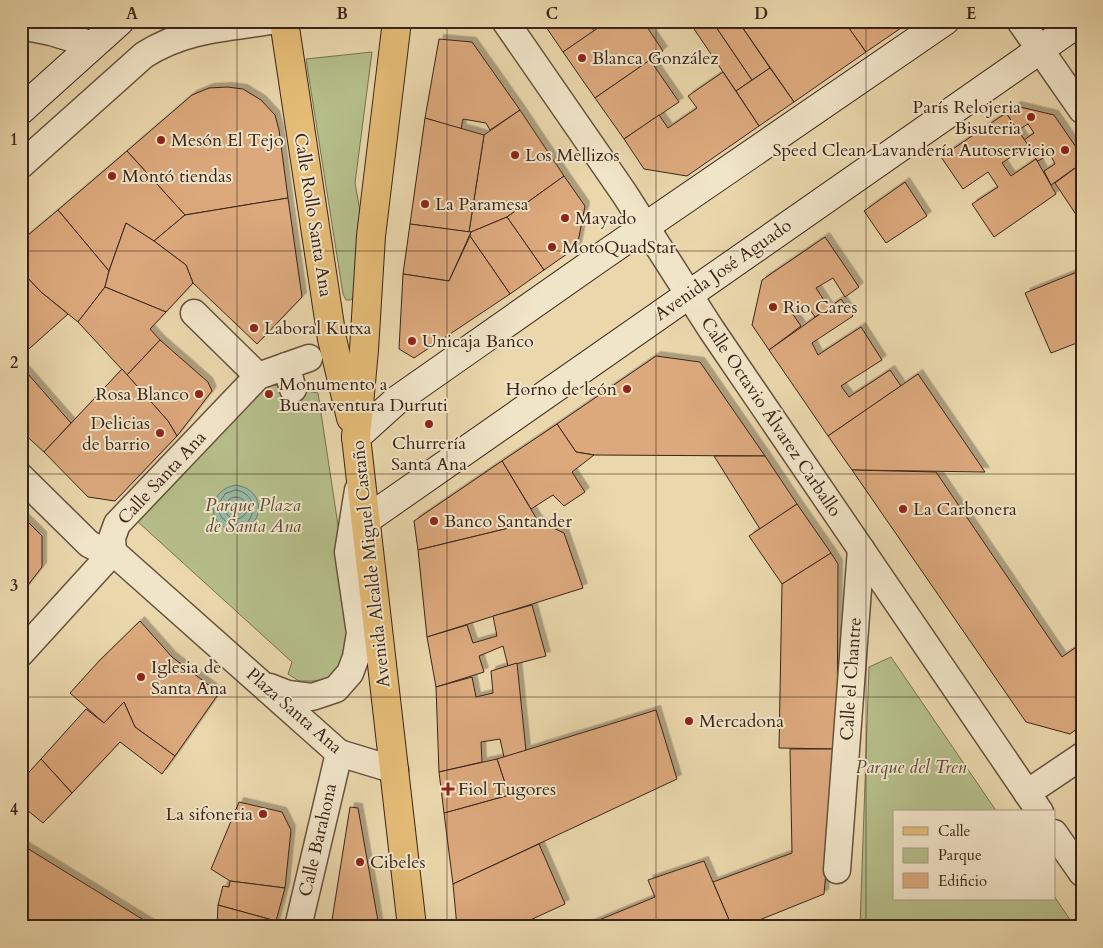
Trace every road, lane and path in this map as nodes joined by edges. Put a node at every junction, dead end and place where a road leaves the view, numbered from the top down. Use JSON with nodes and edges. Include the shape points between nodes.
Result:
{"nodes":[{"id":1,"x":120,"y":21,"type":"edge"},
{"id":2,"x":271,"y":21,"type":"edge"},
{"id":3,"x":284,"y":21,"type":"edge"},
{"id":4,"x":397,"y":21,"type":"edge"},
{"id":5,"x":505,"y":21,"type":"edge"},
{"id":6,"x":945,"y":21,"type":"edge"},
{"id":7,"x":1020,"y":21,"type":"edge"},
{"id":8,"x":1081,"y":21,"type":"edge"},
{"id":9,"x":21,"y":26,"type":"edge"},
{"id":10,"x":93,"y":44,"type":"junction"},
{"id":11,"x":1040,"y":50,"type":"junction"},
{"id":12,"x":21,"y":110,"type":"edge"},
{"id":13,"x":1082,"y":110,"type":"edge"},
{"id":14,"x":21,"y":165,"type":"edge"},
{"id":15,"x":645,"y":228,"type":"junction"},
{"id":16,"x":688,"y":295,"type":"junction"},
{"id":17,"x":194,"y":313,"type":"dead end"},
{"id":18,"x":296,"y":371,"type":"dead end"},
{"id":19,"x":258,"y":376,"type":"junction"},
{"id":20,"x":356,"y":437,"type":"junction"},
{"id":21,"x":360,"y":472,"type":"junction"},
{"id":22,"x":21,"y":477,"type":"edge"},
{"id":23,"x":366,"y":520,"type":"junction"},
{"id":24,"x":861,"y":549,"type":"junction"},
{"id":25,"x":114,"y":552,"type":"junction"},
{"id":26,"x":21,"y":653,"type":"edge"},
{"id":27,"x":261,"y":684,"type":"junction"},
{"id":28,"x":339,"y":753,"type":"junction"},
{"id":29,"x":1082,"y":756,"type":"edge"},
{"id":30,"x":395,"y":770,"type":"junction"},
{"id":31,"x":1033,"y":802,"type":"edge"},
{"id":32,"x":1056,"y":836,"type":"edge"},
{"id":33,"x":837,"y":870,"type":"dead end"},
{"id":34,"x":1082,"y":873,"type":"edge"},
{"id":35,"x":298,"y":927,"type":"edge"},
{"id":36,"x":412,"y":927,"type":"edge"}],
"edges":[{"from":1,"to":10,"type":"main road"},
{"from":2,"to":14,"type":"street","via":[[192,33],[162,43],[144,55]]},
{"from":3,"to":20,"type":"main road","name":"Calle Rollo Santa Ana","via":[[332,339]]},
{"from":4,"to":20,"type":"main road","name":"Avenida Alcalde Miguel Castaño","via":[[371,236]]},
{"from":5,"to":15,"type":"street","name":"Calle Octavio Álvarez Carballo"},
{"from":6,"to":15,"type":"main road"},
{"from":7,"to":11,"type":"street"},
{"from":8,"to":11,"type":"main road","name":"Avenida José Aguado"},
{"from":9,"to":10,"type":"street"},
{"from":10,"to":12,"type":"main road"},
{"from":11,"to":13,"type":"street"},
{"from":11,"to":16,"type":"main road","name":"Avenida José Aguado"},
{"from":15,"to":16,"type":"street","name":"Calle Octavio Álvarez Carballo"},
{"from":15,"to":20,"type":"main road","via":[[397,400]]},
{"from":16,"to":23,"type":"main road","name":"Avenida José Aguado"},
{"from":16,"to":24,"type":"street","name":"Calle Octavio Álvarez Carballo"},
{"from":17,"to":19,"type":"street"},
{"from":18,"to":19,"type":"street","name":"Calle Santa Ana"},
{"from":19,"to":25,"type":"street","name":"Calle Santa Ana","via":[[117,524],[112,538]]},
{"from":20,"to":21,"type":"main road","name":"Avenida Alcalde Miguel Castaño"},
{"from":21,"to":23,"type":"main road","name":"Avenida Alcalde Miguel Castaño"},
{"from":21,"to":27,"type":"street","via":[[348,552],[360,633],[350,673],[336,689],[312,697],[288,694]]},
{"from":22,"to":25,"type":"street","via":[[88,544]]},
{"from":23,"to":30,"type":"main road","name":"Avenida Alcalde Miguel Castaño"},
{"from":24,"to":31,"type":"street","name":"Calle Octavio Álvarez Carballo"},
{"from":24,"to":33,"type":"street","name":"Calle el Chantre"},
{"from":25,"to":26,"type":"street"},
{"from":25,"to":27,"type":"street","name":"Plaza Santa Ana"},
{"from":27,"to":28,"type":"street","name":"Plaza Santa Ana"},
{"from":28,"to":30,"type":"street","name":"Plaza Santa Ana"},
{"from":28,"to":35,"type":"street","name":"Calle Barahona"},
{"from":29,"to":31,"type":"street"},
{"from":30,"to":36,"type":"main road","name":"Avenida Alcalde Miguel Castaño"},
{"from":32,"to":34,"type":"street"}]}
